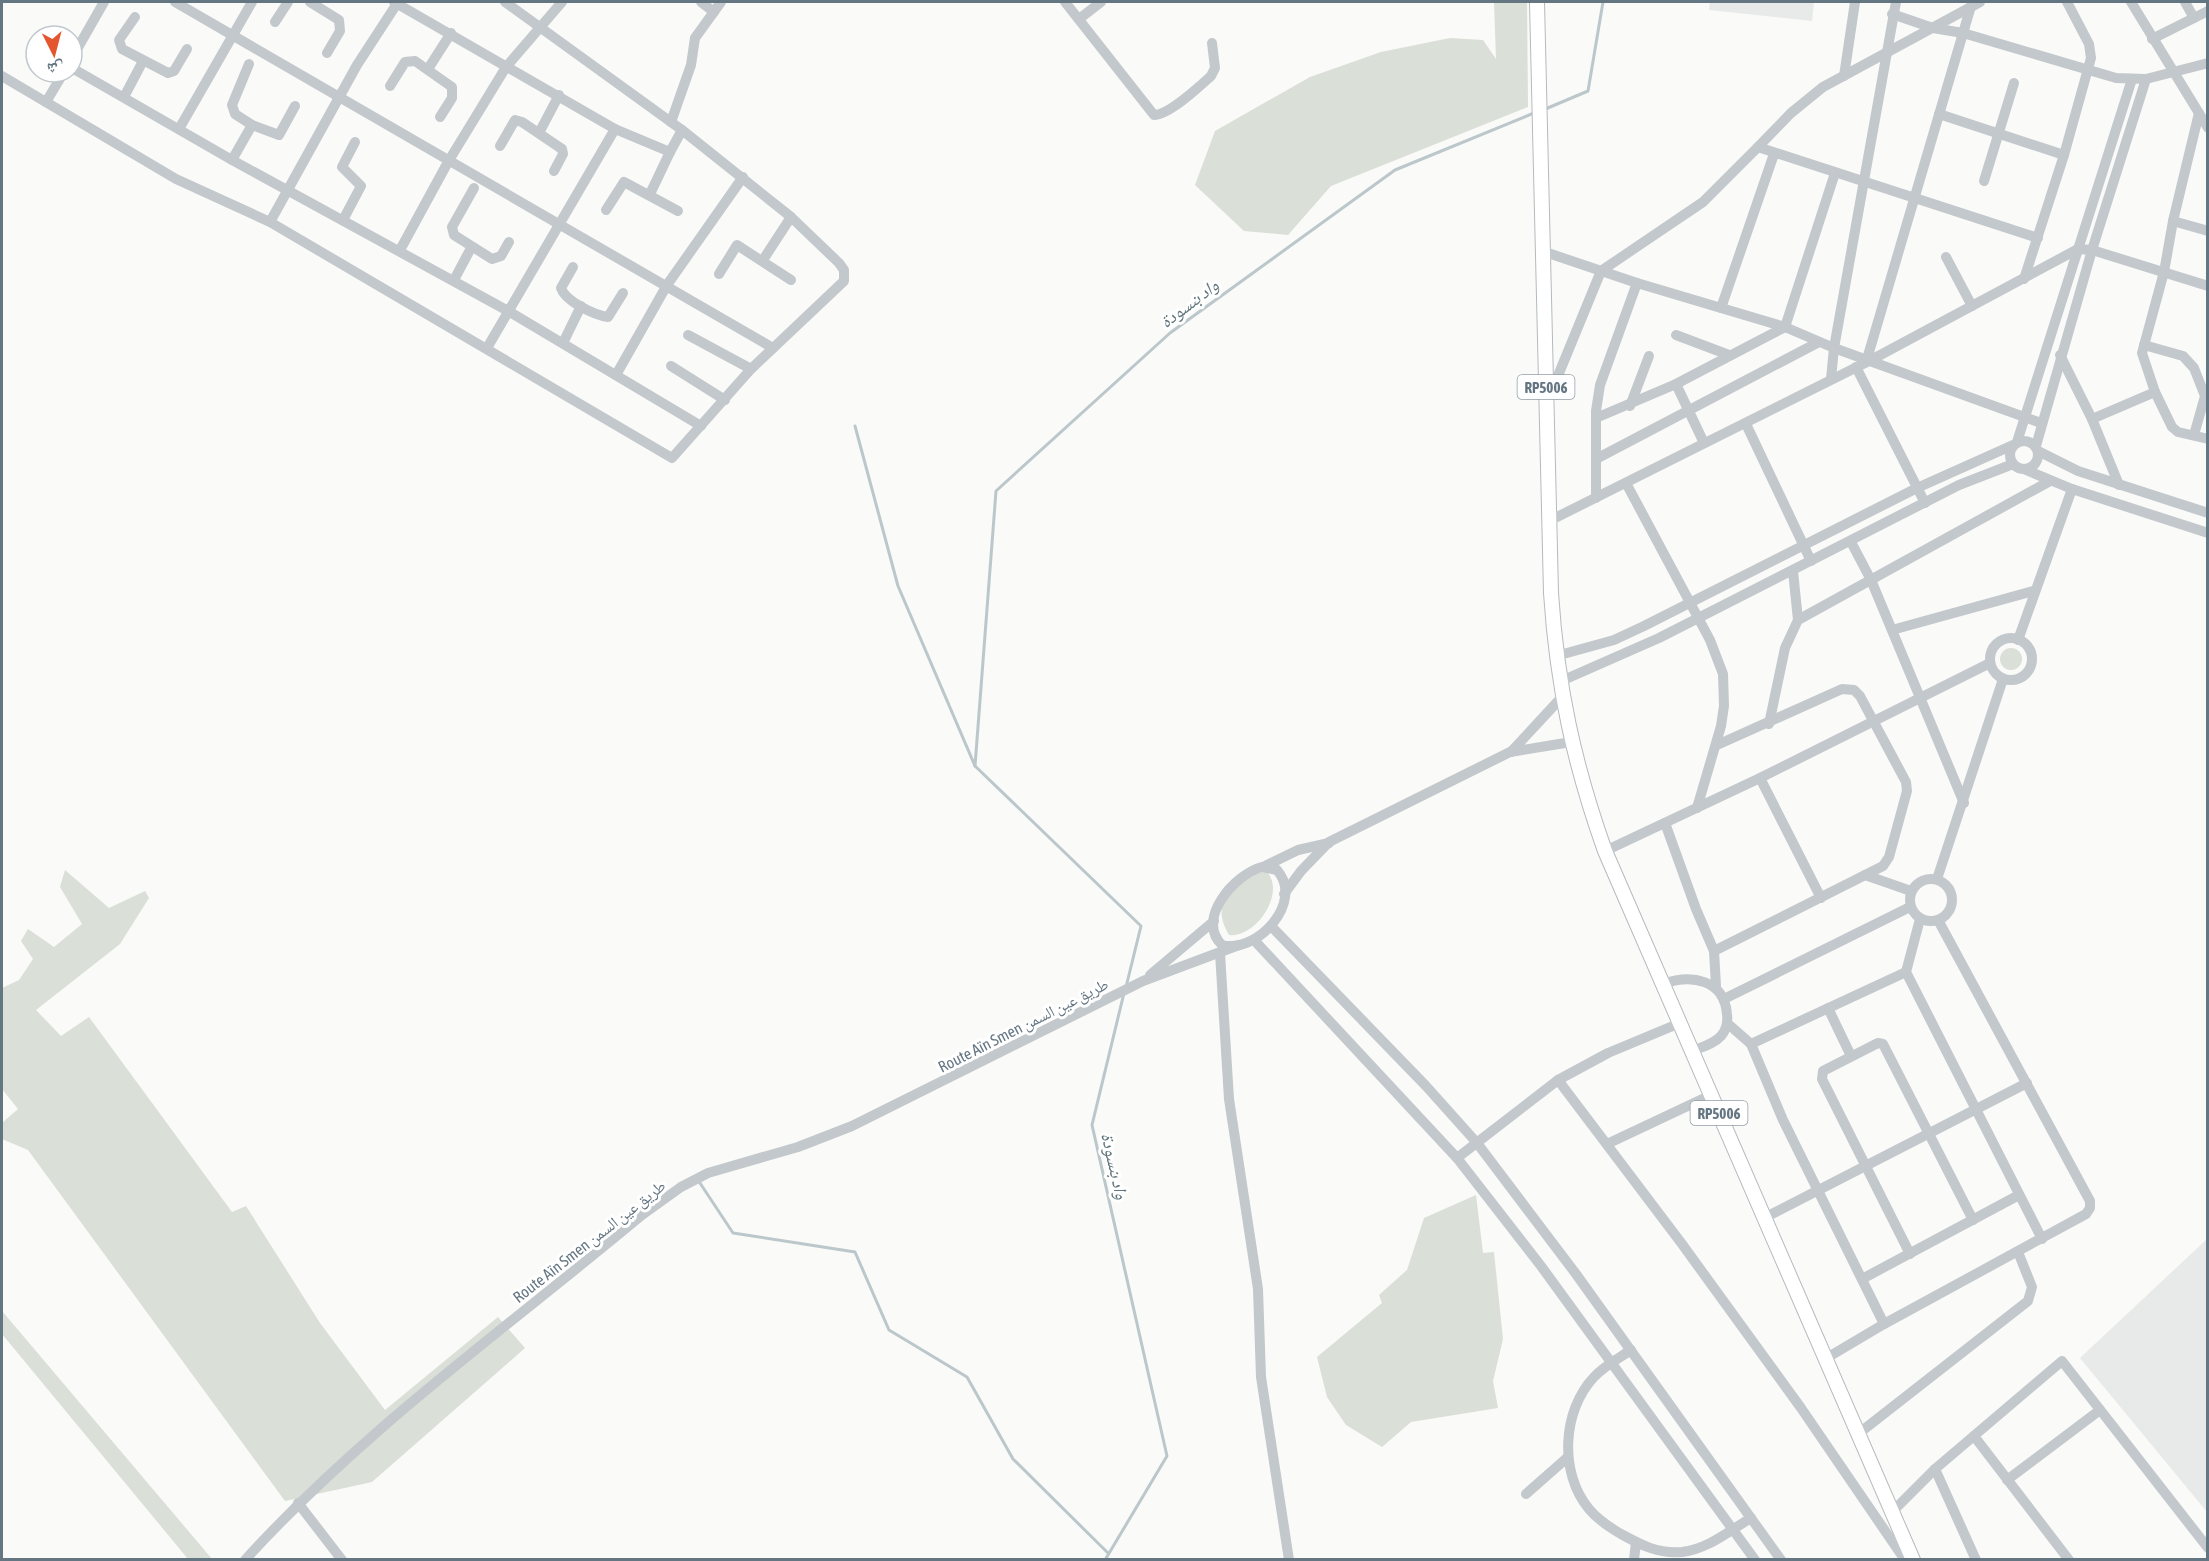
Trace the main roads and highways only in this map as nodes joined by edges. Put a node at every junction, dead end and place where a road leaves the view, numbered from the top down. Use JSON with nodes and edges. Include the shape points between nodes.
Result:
{"nodes":[{"id":1,"x":1537,"y":2,"type":"edge"},
{"id":2,"x":1913,"y":1560,"type":"edge"}],
"edges":[{"from":1,"to":2,"type":"main road","number":"RP5006","via":[[1549,521],[1556,656],[1570,742],[1605,851]]}]}
